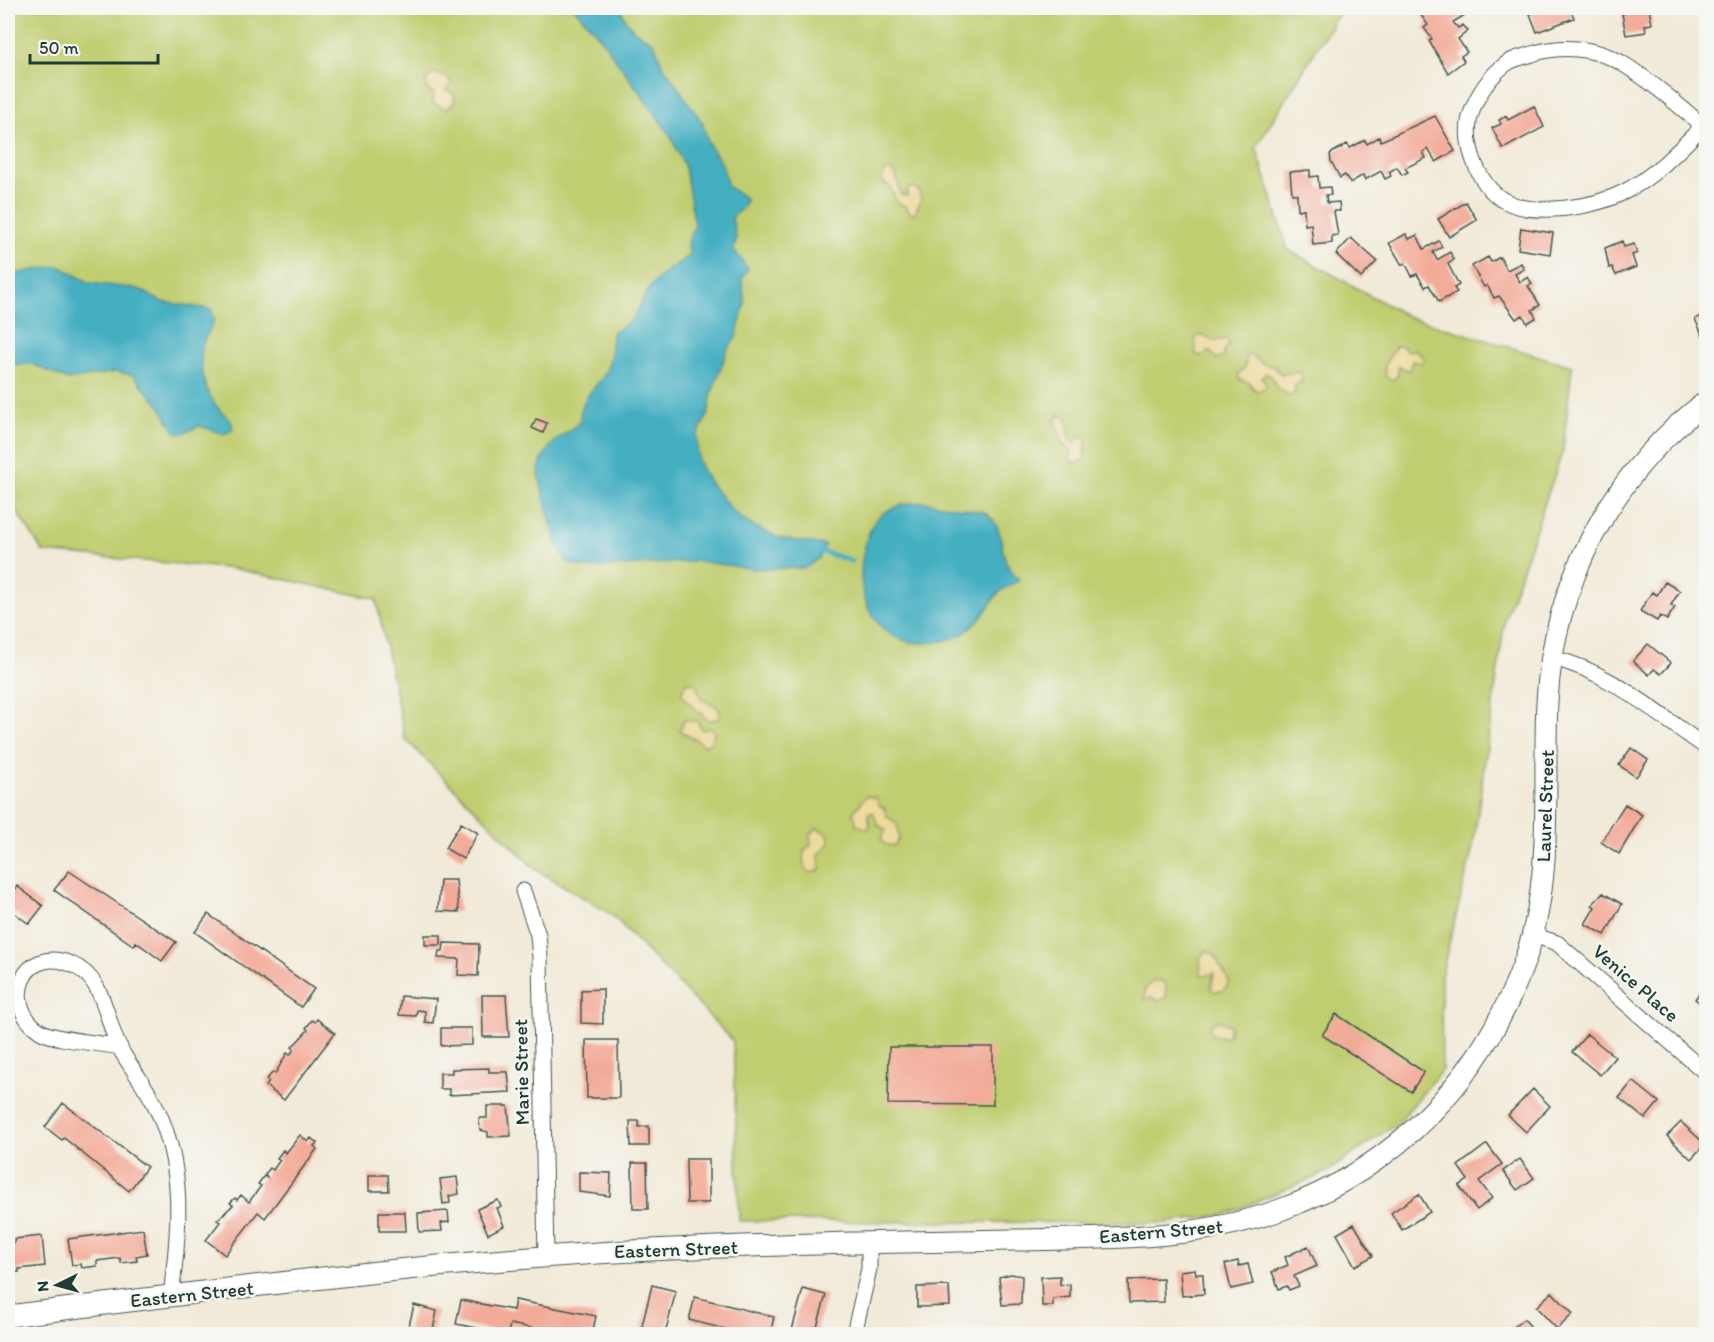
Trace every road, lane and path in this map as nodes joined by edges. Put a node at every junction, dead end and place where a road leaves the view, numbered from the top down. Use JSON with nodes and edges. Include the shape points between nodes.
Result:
{"nodes":[{"id":1,"x":1705,"y":127,"type":"edge"},
{"id":2,"x":1707,"y":402,"type":"edge"},
{"id":3,"x":1552,"y":658,"type":"junction"},
{"id":4,"x":1707,"y":747,"type":"edge"},
{"id":5,"x":523,"y":891,"type":"dead end"},
{"id":6,"x":1533,"y":936,"type":"junction"},
{"id":7,"x":120,"y":1047,"type":"junction"},
{"id":8,"x":1707,"y":1073,"type":"edge"},
{"id":9,"x":1339,"y":1184,"type":"joint"},
{"id":10,"x":869,"y":1243,"type":"junction"},
{"id":11,"x":546,"y":1255,"type":"junction"},
{"id":12,"x":171,"y":1296,"type":"junction"},
{"id":13,"x":8,"y":1316,"type":"edge"},
{"id":14,"x":854,"y":1335,"type":"edge"}],
"edges":[{"from":1,"to":1,"type":"street","via":[[1619,62],[1592,51],[1565,47],[1508,62],[1498,72],[1482,90],[1470,113],[1470,148],[1487,187],[1503,200],[1525,208],[1559,209],[1591,204],[1626,192],[1653,174]]},
{"from":2,"to":3,"type":"street","name":"Laurel Street","via":[[1670,432],[1617,494],[1578,567]]},
{"from":3,"to":4,"type":"street","via":[[1576,663],[1599,675]]},
{"from":3,"to":6,"type":"street","name":"Laurel Street","via":[[1544,861]]},
{"from":5,"to":11,"type":"street","name":"Marie Street","via":[[538,935],[540,958]]},
{"from":6,"to":8,"type":"street","name":"Venice Place","via":[[1557,943]]},
{"from":6,"to":9,"type":"street","name":"Laurel Street","via":[[1499,1019],[1448,1097],[1383,1156]]},
{"from":7,"to":7,"type":"street","via":[[99,989],[84,970],[64,961],[53,961],[25,971],[17,995],[25,1017],[40,1031]]},
{"from":7,"to":12,"type":"street","via":[[155,1104],[176,1166],[179,1225]]},
{"from":9,"to":10,"type":"street","name":"Eastern Street","via":[[1257,1218],[1187,1233]]},
{"from":10,"to":11,"type":"street","name":"Eastern Street"},
{"from":10,"to":14,"type":"street","via":[[869,1269]]},
{"from":11,"to":12,"type":"street","name":"Eastern Street"},
{"from":12,"to":13,"type":"street","name":"Eastern Street"}]}
